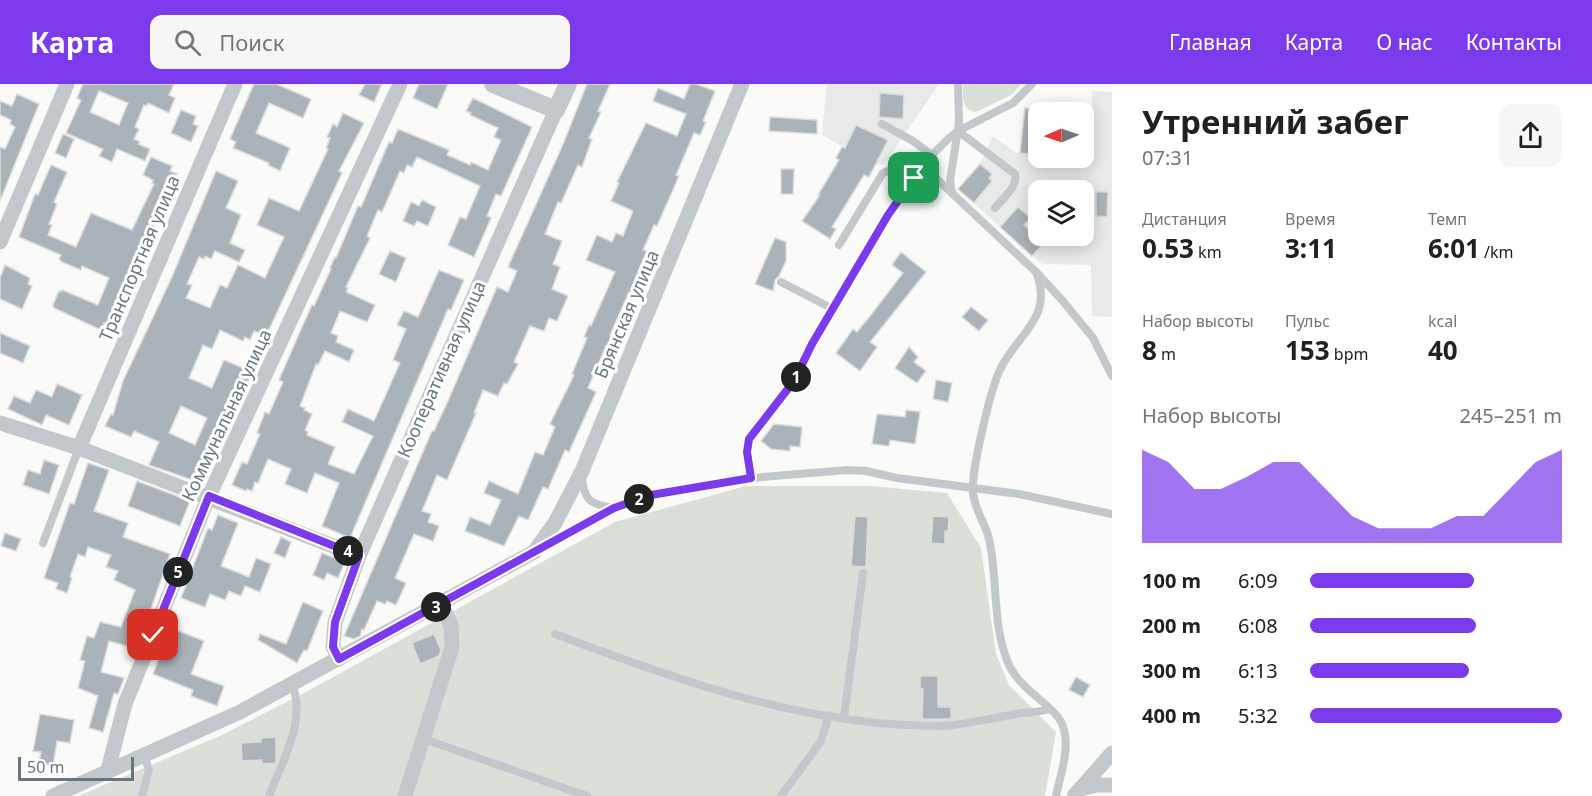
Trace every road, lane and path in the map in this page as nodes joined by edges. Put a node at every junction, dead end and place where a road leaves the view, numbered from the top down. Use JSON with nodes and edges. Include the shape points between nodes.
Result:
{"nodes":[{"id":1,"x":68,"y":84,"type":"edge"},
{"id":2,"x":235,"y":84,"type":"edge"},
{"id":3,"x":400,"y":84,"type":"edge"},
{"id":4,"x":493,"y":84,"type":"edge"},
{"id":5,"x":568,"y":84,"type":"edge"},
{"id":6,"x":742,"y":84,"type":"edge"},
{"id":7,"x":958,"y":84,"type":"edge"},
{"id":8,"x":1032,"y":84,"type":"edge"},
{"id":9,"x":556,"y":110,"type":"junction"},
{"id":10,"x":882,"y":124,"type":"dead end"},
{"id":11,"x":958,"y":131,"type":"junction"},
{"id":12,"x":932,"y":155,"type":"junction"},
{"id":13,"x":924,"y":166,"type":"junction"},
{"id":14,"x":953,"y":194,"type":"junction"},
{"id":15,"x":995,"y":208,"type":"dead end"},
{"id":16,"x":0,"y":242,"type":"edge"},
{"id":17,"x":839,"y":245,"type":"dead end"},
{"id":18,"x":1035,"y":272,"type":"junction"},
{"id":19,"x":781,"y":282,"type":"dead end"},
{"id":20,"x":833,"y":309,"type":"junction"},
{"id":21,"x":1112,"y":376,"type":"edge"},
{"id":22,"x":0,"y":423,"type":"edge"},
{"id":23,"x":79,"y":448,"type":"junction"},
{"id":24,"x":582,"y":471,"type":"junction"},
{"id":25,"x":751,"y":478,"type":"junction"},
{"id":26,"x":972,"y":488,"type":"junction"},
{"id":27,"x":209,"y":496,"type":"junction"},
{"id":28,"x":614,"y":508,"type":"junction"},
{"id":29,"x":1112,"y":514,"type":"edge"},
{"id":30,"x":43,"y":543,"type":"dead end"},
{"id":31,"x":534,"y":552,"type":"junction"},
{"id":32,"x":359,"y":556,"type":"junction"},
{"id":33,"x":863,"y":573,"type":"dead end"},
{"id":34,"x":441,"y":603,"type":"junction"},
{"id":35,"x":555,"y":634,"type":"dead end"},
{"id":36,"x":339,"y":659,"type":"junction"},
{"id":37,"x":292,"y":684,"type":"junction"},
{"id":38,"x":1050,"y":709,"type":"junction"},
{"id":39,"x":830,"y":716,"type":"junction"},
{"id":40,"x":844,"y":718,"type":"junction"},
{"id":41,"x":120,"y":721,"type":"junction"},
{"id":42,"x":424,"y":739,"type":"junction"},
{"id":43,"x":1112,"y":753,"type":"edge"},
{"id":44,"x":144,"y":755,"type":"junction"},
{"id":45,"x":108,"y":770,"type":"junction"},
{"id":46,"x":1111,"y":785,"type":"edge"},
{"id":47,"x":1077,"y":793,"type":"edge"},
{"id":48,"x":53,"y":796,"type":"edge"},
{"id":49,"x":142,"y":796,"type":"edge"},
{"id":50,"x":269,"y":796,"type":"edge"},
{"id":51,"x":407,"y":796,"type":"edge"},
{"id":52,"x":588,"y":796,"type":"edge"},
{"id":53,"x":781,"y":796,"type":"edge"},
{"id":54,"x":1056,"y":796,"type":"edge"}],
"edges":[{"from":1,"to":16,"type":"street"},
{"from":2,"to":23,"type":"street","name":"Транспортная улица"},
{"from":3,"to":27,"type":"street","name":"Коммунальная улица"},
{"from":4,"to":9,"type":"street"},
{"from":5,"to":9,"type":"street","name":"Кооперативная улица"},
{"from":6,"to":24,"type":"street","name":"Брянская улица"},
{"from":7,"to":11,"type":"lane"},
{"from":8,"to":11,"type":"lane","via":[[1013,103]]},
{"from":9,"to":32,"type":"street","name":"Кооперативная улица"},
{"from":10,"to":12,"type":"lane"},
{"from":11,"to":12,"type":"lane"},
{"from":11,"to":14,"type":"lane","via":[[950,180]]},
{"from":11,"to":15,"type":"lane","via":[[1015,174],[1014,186]]},
{"from":12,"to":13,"type":"lane"},
{"from":13,"to":14,"type":"lane"},
{"from":13,"to":17,"type":"lane","via":[[883,173]]},
{"from":13,"to":20,"type":"lane","via":[[888,215]]},
{"from":14,"to":18,"type":"lane"},
{"from":18,"to":21,"type":"lane","via":[[1093,338]]},
{"from":18,"to":26,"type":"lane","via":[[1041,291],[1039,313],[999,371]]},
{"from":19,"to":20,"type":"lane"},
{"from":20,"to":25,"type":"lane","via":[[794,381],[749,439]]},
{"from":22,"to":23,"type":"street"},
{"from":23,"to":27,"type":"street"},
{"from":23,"to":30,"type":"lane"},
{"from":24,"to":28,"type":"lane","via":[[587,498],[596,505]]},
{"from":24,"to":31,"type":"street","name":"Брянская улица","via":[[555,523]]},
{"from":25,"to":26,"type":"lane","via":[[857,470]]},
{"from":25,"to":28,"type":"lane","via":[[651,495]]},
{"from":26,"to":29,"type":"lane"},
{"from":26,"to":38,"type":"lane","via":[[989,539],[1007,661],[1024,686]]},
{"from":27,"to":32,"type":"street"},
{"from":27,"to":41,"type":"street","name":"Коммунальная улица"},
{"from":28,"to":31,"type":"lane"},
{"from":31,"to":34,"type":"street"},
{"from":32,"to":36,"type":"street","name":"Кооперативная улица","via":[[335,622],[333,647]]},
{"from":33,"to":40,"type":"lane"},
{"from":34,"to":36,"type":"street"},
{"from":34,"to":42,"type":"street","via":[[451,626],[452,647]]},
{"from":35,"to":39,"type":"lane","via":[[692,683]]},
{"from":36,"to":37,"type":"street"},
{"from":37,"to":44,"type":"street"},
{"from":37,"to":50,"type":"lane","via":[[298,704],[296,722]]},
{"from":38,"to":40,"type":"lane","via":[[944,726]]},
{"from":38,"to":54,"type":"lane","via":[[1066,737]]},
{"from":39,"to":40,"type":"lane"},
{"from":39,"to":53,"type":"lane","via":[[821,741]]},
{"from":41,"to":44,"type":"street","via":[[126,746],[133,753]]},
{"from":41,"to":45,"type":"street","name":"Коммунальная улица"},
{"from":42,"to":51,"type":"street"},
{"from":42,"to":52,"type":"lane"},
{"from":43,"to":47,"type":"street"},
{"from":44,"to":45,"type":"street"},
{"from":44,"to":49,"type":"lane","via":[[149,770]]},
{"from":45,"to":48,"type":"street"},
{"from":46,"to":47,"type":"street","via":[[1096,785]]}]}
